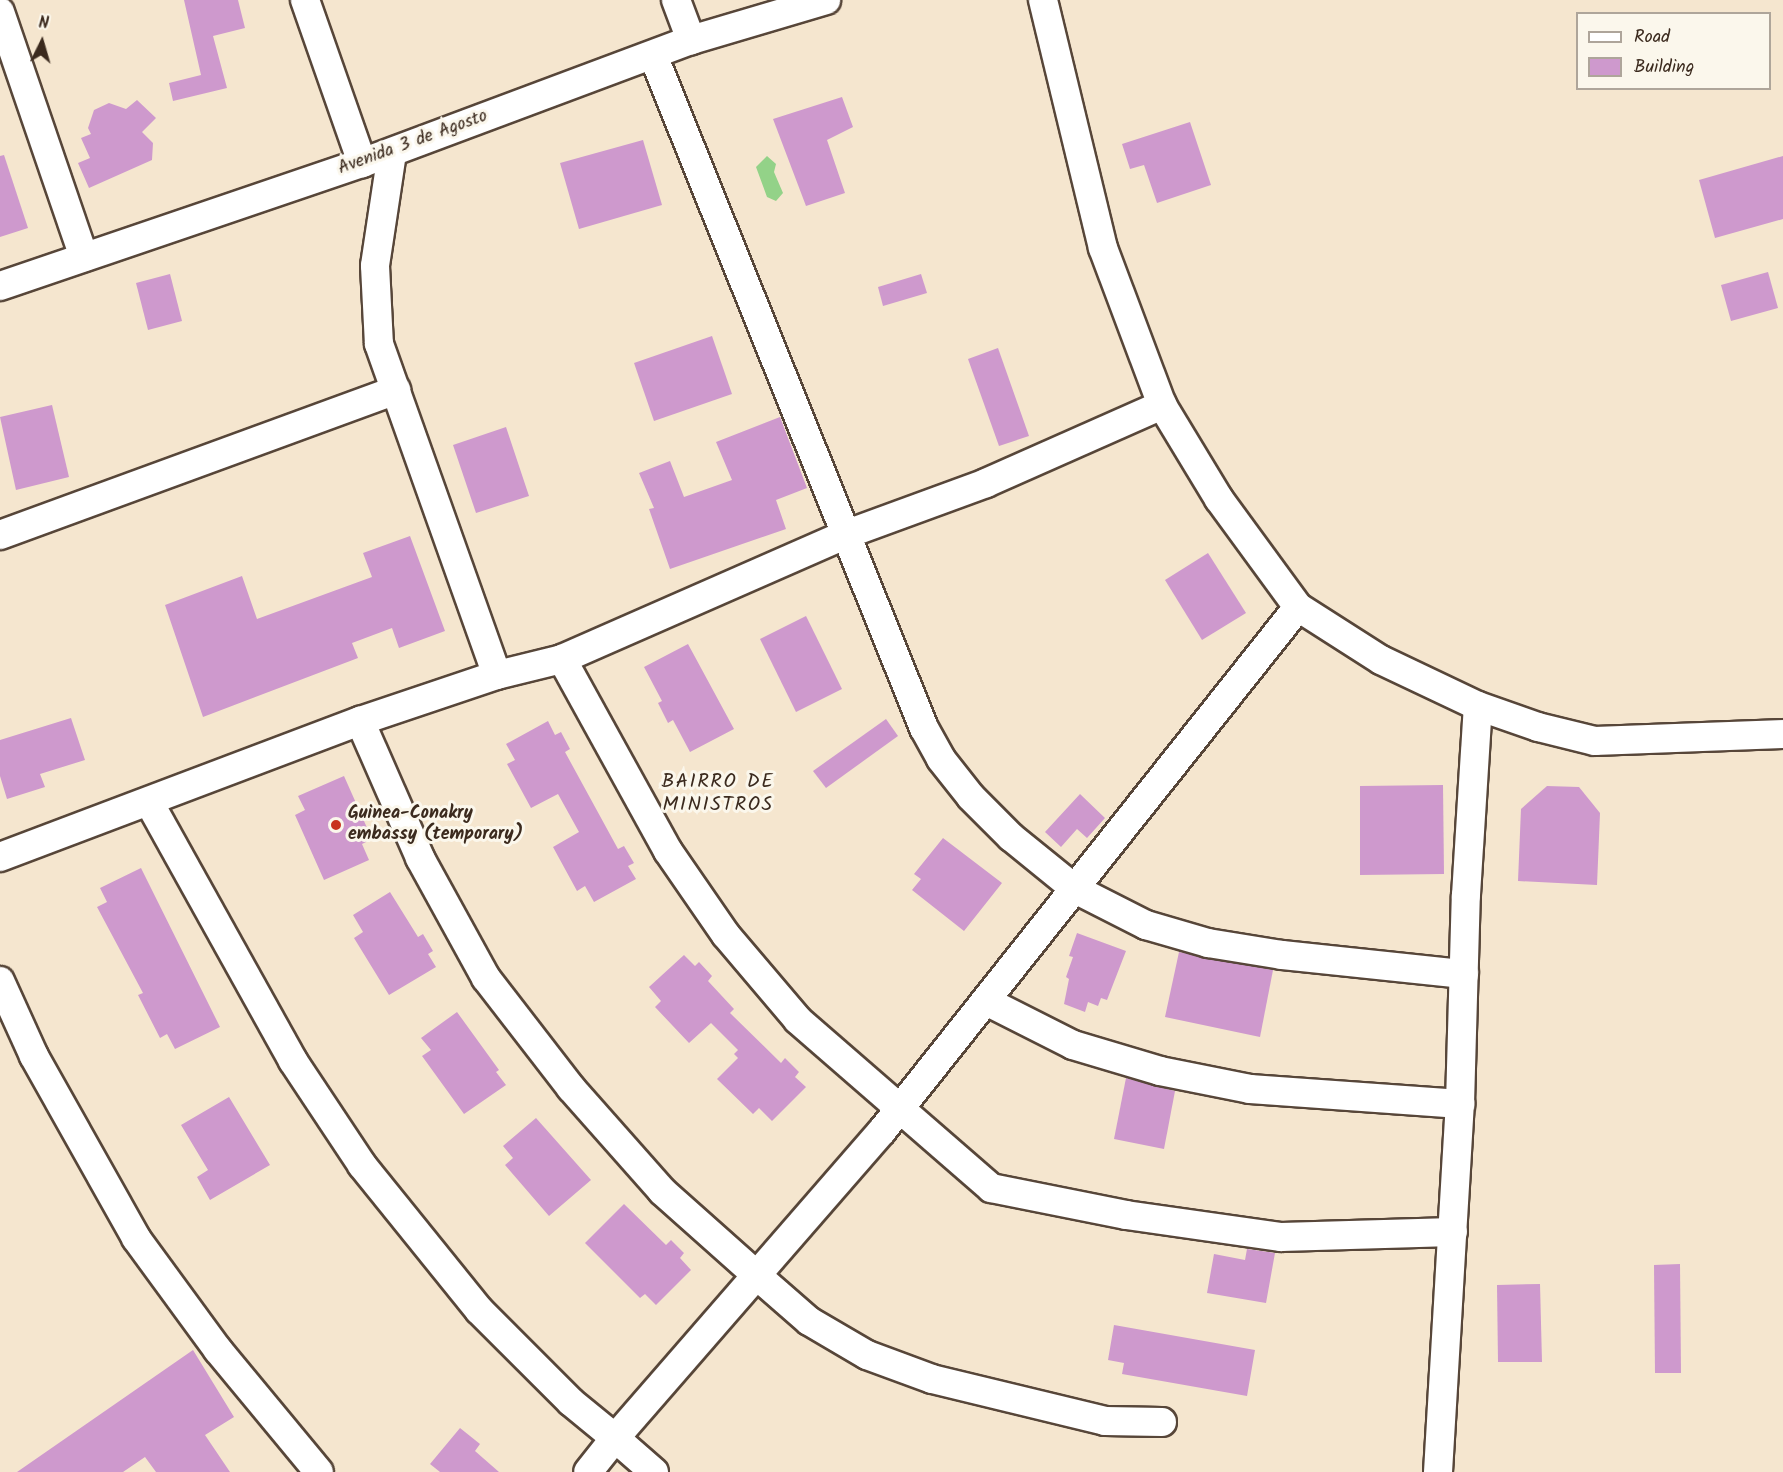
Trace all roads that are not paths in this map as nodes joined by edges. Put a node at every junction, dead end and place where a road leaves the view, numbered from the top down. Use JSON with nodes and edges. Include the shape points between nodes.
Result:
{"nodes":[{"id":1,"x":305,"y":0,"type":"edge"},
{"id":2,"x":676,"y":0,"type":"edge"},
{"id":3,"x":826,"y":0,"type":"edge"},
{"id":4,"x":1043,"y":0,"type":"edge"},
{"id":5,"x":0,"y":12,"type":"edge"},
{"id":6,"x":692,"y":40,"type":"junction"},
{"id":7,"x":652,"y":55,"type":"junction"},
{"id":8,"x":392,"y":153,"type":"junction"},
{"id":9,"x":362,"y":163,"type":"junction"},
{"id":10,"x":84,"y":257,"type":"junction"},
{"id":11,"x":0,"y":286,"type":"edge"},
{"id":12,"x":396,"y":390,"type":"junction"},
{"id":13,"x":1162,"y":405,"type":"junction"},
{"id":14,"x":847,"y":534,"type":"junction"},
{"id":15,"x":0,"y":535,"type":"edge"},
{"id":16,"x":1298,"y":607,"type":"junction"},
{"id":17,"x":562,"y":660,"type":"junction"},
{"id":18,"x":497,"y":675,"type":"junction"},
{"id":19,"x":1478,"y":706,"type":"junction"},
{"id":20,"x":360,"y":721,"type":"junction"},
{"id":21,"x":1783,"y":734,"type":"edge"},
{"id":22,"x":149,"y":802,"type":"junction"},
{"id":23,"x":0,"y":857,"type":"edge"},
{"id":24,"x":1076,"y":889,"type":"junction"},
{"id":25,"x":1464,"y":974,"type":"junction"},
{"id":26,"x":0,"y":981,"type":"edge"},
{"id":27,"x":986,"y":1001,"type":"junction"},
{"id":28,"x":1460,"y":1104,"type":"junction"},
{"id":29,"x":898,"y":1110,"type":"junction"},
{"id":30,"x":1453,"y":1232,"type":"junction"},
{"id":31,"x":754,"y":1273,"type":"junction"},
{"id":32,"x":1162,"y":1422,"type":"dead end"},
{"id":33,"x":615,"y":1438,"type":"junction"},
{"id":34,"x":319,"y":1472,"type":"edge"},
{"id":35,"x":588,"y":1472,"type":"edge"},
{"id":36,"x":654,"y":1472,"type":"edge"},
{"id":37,"x":1438,"y":1472,"type":"edge"}],
"edges":[{"from":1,"to":9,"type":"street"},
{"from":2,"to":6,"type":"street"},
{"from":3,"to":6,"type":"street","name":"Avenida 3 de Agosto"},
{"from":4,"to":13,"type":"street","via":[[1103,248]]},
{"from":5,"to":10,"type":"street"},
{"from":6,"to":7,"type":"street","name":"Avenida 3 de Agosto"},
{"from":7,"to":8,"type":"street","name":"Avenida 3 de Agosto"},
{"from":7,"to":14,"type":"street"},
{"from":8,"to":9,"type":"street","name":"Avenida 3 de Agosto"},
{"from":8,"to":12,"type":"street","via":[[375,266],[375,306],[378,344]]},
{"from":9,"to":10,"type":"street","name":"Avenida 3 de Agosto"},
{"from":10,"to":11,"type":"street","name":"Avenida 3 de Agosto"},
{"from":12,"to":15,"type":"street"},
{"from":12,"to":18,"type":"street"},
{"from":13,"to":14,"type":"street","via":[[986,483]]},
{"from":13,"to":16,"type":"street","via":[[1219,499]]},
{"from":14,"to":17,"type":"street"},
{"from":14,"to":24,"type":"street","via":[[924,728],[941,759],[1011,837]]},
{"from":16,"to":19,"type":"street","via":[[1381,660]]},
{"from":16,"to":24,"type":"street"},
{"from":17,"to":18,"type":"street"},
{"from":17,"to":29,"type":"street","via":[[668,852],[726,935],[798,1020]]},
{"from":18,"to":20,"type":"street"},
{"from":19,"to":21,"type":"street","via":[[1595,741]]},
{"from":19,"to":25,"type":"street"},
{"from":20,"to":22,"type":"street"},
{"from":20,"to":31,"type":"street","via":[[420,858],[486,978],[571,1088],[662,1191]]},
{"from":22,"to":23,"type":"street"},
{"from":22,"to":33,"type":"street","via":[[293,1061],[362,1165],[479,1310],[571,1402]]},
{"from":24,"to":25,"type":"street","via":[[1146,925],[1208,943],[1282,955]]},
{"from":24,"to":27,"type":"street"},
{"from":25,"to":28,"type":"street"},
{"from":26,"to":34,"type":"street","via":[[34,1056],[135,1238],[218,1350]]},
{"from":27,"to":28,"type":"street","via":[[1073,1045],[1160,1071],[1250,1089]]},
{"from":27,"to":29,"type":"street"},
{"from":28,"to":30,"type":"street"},
{"from":29,"to":30,"type":"street","via":[[971,1175],[991,1188],[1012,1194],[1281,1237]]},
{"from":29,"to":31,"type":"street"},
{"from":30,"to":37,"type":"street"},
{"from":31,"to":32,"type":"street","via":[[809,1321],[867,1355],[921,1375],[1105,1421]]},
{"from":31,"to":33,"type":"street"},
{"from":33,"to":35,"type":"street"},
{"from":33,"to":36,"type":"street"}]}
